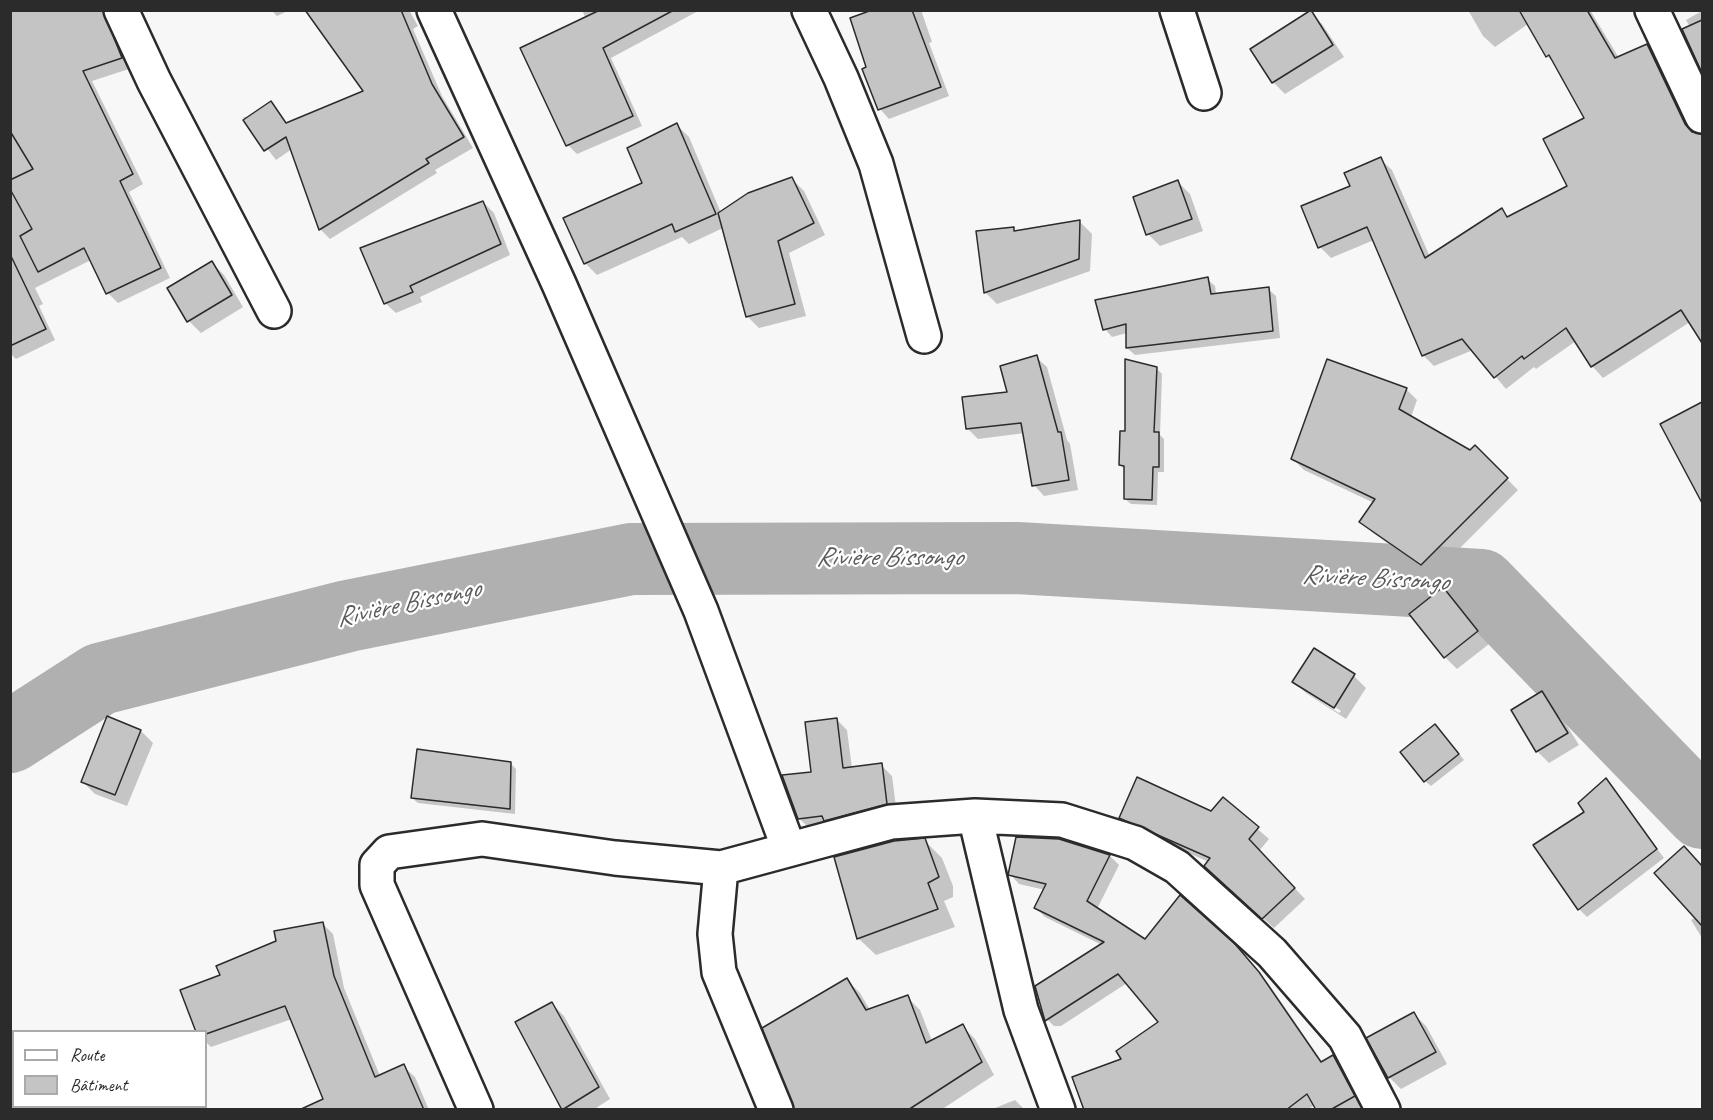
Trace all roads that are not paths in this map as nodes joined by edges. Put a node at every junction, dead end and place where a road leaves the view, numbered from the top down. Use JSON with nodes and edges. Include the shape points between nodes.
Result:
{"nodes":[{"id":1,"x":121,"y":10,"type":"edge"},
{"id":2,"x":434,"y":10,"type":"edge"},
{"id":3,"x":809,"y":10,"type":"edge"},
{"id":4,"x":1177,"y":10,"type":"edge"},
{"id":5,"x":1652,"y":10,"type":"edge"},
{"id":6,"x":1204,"y":93,"type":"dead end"},
{"id":7,"x":1702,"y":116,"type":"edge"},
{"id":8,"x":274,"y":311,"type":"dead end"},
{"id":9,"x":924,"y":336,"type":"dead end"},
{"id":10,"x":975,"y":816,"type":"junction"},
{"id":11,"x":789,"y":849,"type":"junction"},
{"id":12,"x":721,"y":868,"type":"junction"},
{"id":13,"x":476,"y":1110,"type":"edge"},
{"id":14,"x":776,"y":1110,"type":"edge"},
{"id":15,"x":1058,"y":1110,"type":"edge"},
{"id":16,"x":1383,"y":1110,"type":"edge"}],
"edges":[{"from":1,"to":8,"type":"street"},
{"from":2,"to":11,"type":"street","via":[[702,611]]},
{"from":3,"to":9,"type":"street","via":[[876,164]]},
{"from":4,"to":6,"type":"street"},
{"from":5,"to":7,"type":"street"},
{"from":10,"to":11,"type":"street","via":[[891,822]]},
{"from":10,"to":15,"type":"street","via":[[1021,1010]]},
{"from":10,"to":16,"type":"street","via":[[1062,820],[1135,843],[1177,867],[1272,953],[1345,1037]]},
{"from":11,"to":12,"type":"street"},
{"from":12,"to":13,"type":"street","via":[[615,858],[482,838],[389,852],[377,865],[377,885]]},
{"from":12,"to":14,"type":"street","via":[[715,934],[719,972]]}]}
